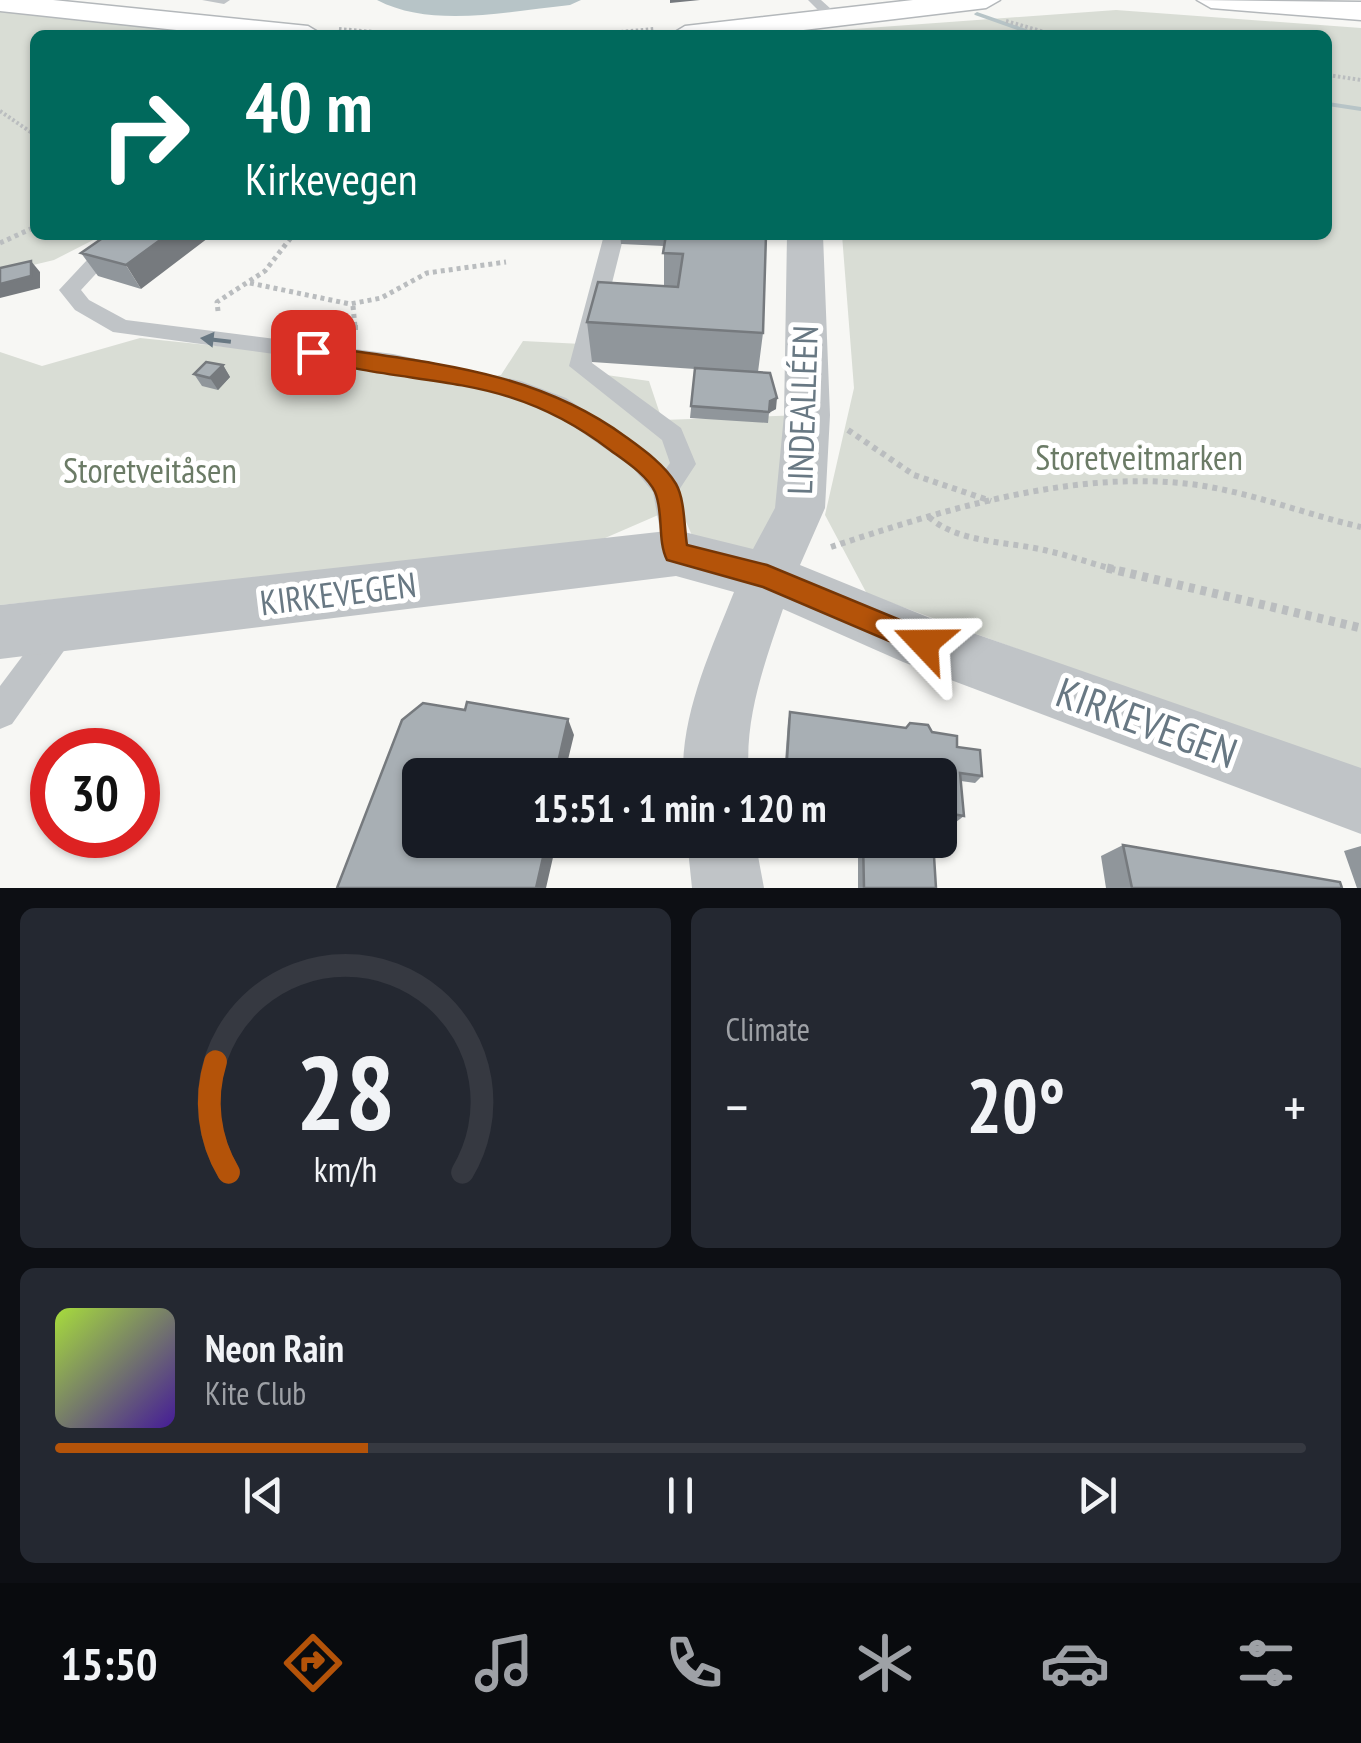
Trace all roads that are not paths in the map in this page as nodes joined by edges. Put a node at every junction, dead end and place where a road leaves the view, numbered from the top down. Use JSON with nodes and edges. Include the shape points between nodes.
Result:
{"nodes":[{"id":1,"x":208,"y":0,"type":"edge"},
{"id":2,"x":224,"y":0,"type":"edge"},
{"id":3,"x":1212,"y":0,"type":"edge"},
{"id":4,"x":0,"y":3,"type":"edge"},
{"id":5,"x":824,"y":9,"type":"edge"},
{"id":6,"x":995,"y":10,"type":"edge"},
{"id":7,"x":1361,"y":11,"type":"edge"},
{"id":8,"x":795,"y":29,"type":"edge"},
{"id":9,"x":260,"y":30,"type":"edge"},
{"id":10,"x":122,"y":240,"type":"edge"},
{"id":11,"x":613,"y":240,"type":"edge"},
{"id":12,"x":805,"y":240,"type":"edge"},
{"id":13,"x":666,"y":489,"type":"junction"},
{"id":14,"x":676,"y":552,"type":"junction"},
{"id":15,"x":767,"y":577,"type":"junction"},
{"id":16,"x":63,"y":628,"type":"junction"},
{"id":17,"x":0,"y":632,"type":"edge"},
{"id":18,"x":0,"y":713,"type":"edge"},
{"id":19,"x":715,"y":758,"type":"edge"},
{"id":20,"x":1361,"y":801,"type":"edge"},
{"id":21,"x":724,"y":858,"type":"edge"},
{"id":22,"x":728,"y":888,"type":"edge"}],
"edges":[{"from":1,"to":2,"type":"lane"},
{"from":3,"to":7,"type":"main road"},
{"from":4,"to":9,"type":"main road"},
{"from":5,"to":6,"type":"main road"},
{"from":5,"to":8,"type":"main road"},
{"from":13,"to":10,"type":"lane","one_way":true,"via":[[642,461],[578,414],[521,389],[393,362],[121,327],[69,290]]},
{"from":11,"to":13,"type":"lane","via":[[580,366],[672,435],[683,464]]},
{"from":12,"to":15,"type":"street","name":"LINDEALLÉEN","via":[[808,415],[800,508]]},
{"from":13,"to":14,"type":"lane"},
{"from":14,"to":15,"type":"street","name":"KIRKEVEGEN"},
{"from":14,"to":16,"type":"street","name":"KIRKEVEGEN"},
{"from":15,"to":19,"type":"street","via":[[729,679]]},
{"from":15,"to":20,"type":"street","name":"KIRKEVEGEN","via":[[924,643]]},
{"from":16,"to":17,"type":"street","name":"KIRKEVEGEN"},
{"from":16,"to":18,"type":"lane"},
{"from":21,"to":22,"type":"street"}]}
